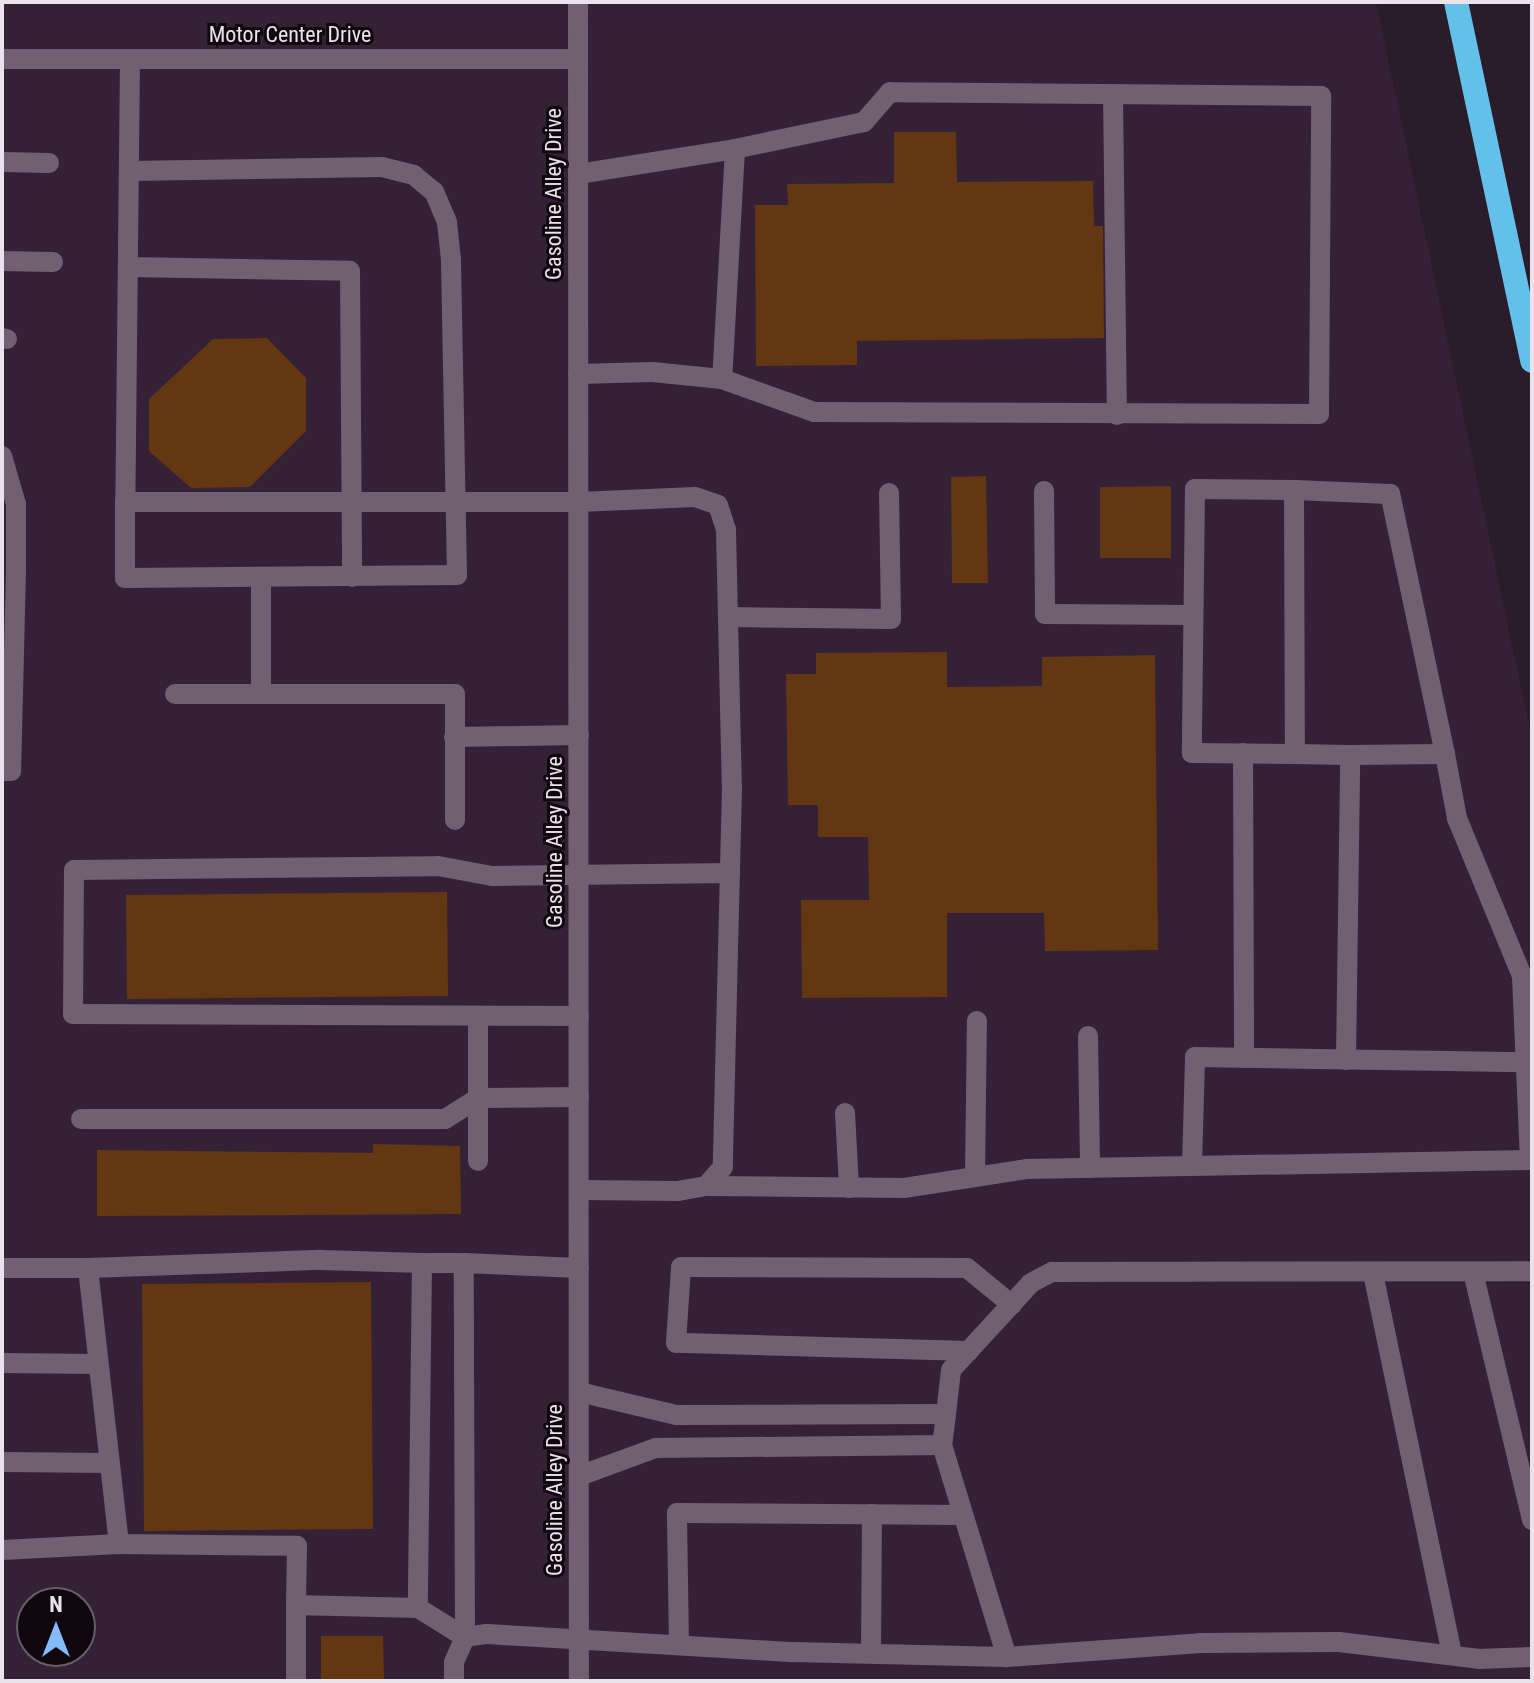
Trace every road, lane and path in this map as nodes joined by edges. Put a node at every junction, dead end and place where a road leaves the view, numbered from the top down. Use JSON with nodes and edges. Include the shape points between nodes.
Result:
{"nodes":[{"id":1,"x":578,"y":2,"type":"edge"},
{"id":2,"x":1456,"y":2,"type":"edge"},
{"id":3,"x":2,"y":59,"type":"edge"},
{"id":4,"x":130,"y":59,"type":"junction"},
{"id":5,"x":578,"y":59,"type":"junction"},
{"id":6,"x":1113,"y":94,"type":"junction"},
{"id":7,"x":735,"y":149,"type":"junction"},
{"id":8,"x":2,"y":162,"type":"edge"},
{"id":9,"x":49,"y":163,"type":"dead end"},
{"id":10,"x":131,"y":171,"type":"junction"},
{"id":11,"x":578,"y":174,"type":"junction"},
{"id":12,"x":2,"y":261,"type":"edge"},
{"id":13,"x":53,"y":262,"type":"dead end"},
{"id":14,"x":130,"y":267,"type":"junction"},
{"id":15,"x":1532,"y":361,"type":"edge"},
{"id":16,"x":578,"y":374,"type":"junction"},
{"id":17,"x":722,"y":379,"type":"junction"},
{"id":18,"x":1117,"y":415,"type":"junction"},
{"id":19,"x":2,"y":456,"type":"edge"},
{"id":20,"x":1294,"y":490,"type":"junction"},
{"id":21,"x":1044,"y":491,"type":"dead end"},
{"id":22,"x":889,"y":493,"type":"dead end"},
{"id":23,"x":125,"y":502,"type":"junction"},
{"id":24,"x":458,"y":502,"type":"junction"},
{"id":25,"x":578,"y":502,"type":"junction"},
{"id":26,"x":351,"y":503,"type":"junction"},
{"id":27,"x":261,"y":577,"type":"junction"},
{"id":28,"x":352,"y":577,"type":"junction"},
{"id":29,"x":9,"y":595,"type":"edge"},
{"id":30,"x":1193,"y":615,"type":"junction"},
{"id":31,"x":728,"y":617,"type":"junction"},
{"id":32,"x":175,"y":694,"type":"dead end"},
{"id":33,"x":261,"y":694,"type":"junction"},
{"id":34,"x":579,"y":735,"type":"junction"},
{"id":35,"x":454,"y":737,"type":"junction"},
{"id":36,"x":1243,"y":753,"type":"junction"},
{"id":37,"x":1295,"y":754,"type":"junction"},
{"id":38,"x":1445,"y":754,"type":"junction"},
{"id":39,"x":1350,"y":755,"type":"junction"},
{"id":40,"x":2,"y":771,"type":"edge"},
{"id":41,"x":455,"y":820,"type":"dead end"},
{"id":42,"x":730,"y":873,"type":"junction"},
{"id":43,"x":579,"y":876,"type":"junction"},
{"id":44,"x":478,"y":1016,"type":"junction"},
{"id":45,"x":579,"y":1016,"type":"junction"},
{"id":46,"x":977,"y":1021,"type":"dead end"},
{"id":47,"x":1088,"y":1036,"type":"dead end"},
{"id":48,"x":1244,"y":1058,"type":"junction"},
{"id":49,"x":1346,"y":1060,"type":"junction"},
{"id":50,"x":1526,"y":1062,"type":"junction"},
{"id":51,"x":579,"y":1097,"type":"junction"},
{"id":52,"x":478,"y":1098,"type":"junction"},
{"id":53,"x":845,"y":1113,"type":"dead end"},
{"id":54,"x":81,"y":1119,"type":"dead end"},
{"id":55,"x":478,"y":1161,"type":"dead end"},
{"id":56,"x":1192,"y":1166,"type":"junction"},
{"id":57,"x":1090,"y":1168,"type":"junction"},
{"id":58,"x":975,"y":1177,"type":"junction"},
{"id":59,"x":706,"y":1186,"type":"junction"},
{"id":60,"x":849,"y":1188,"type":"junction"},
{"id":61,"x":579,"y":1190,"type":"junction"},
{"id":62,"x":422,"y":1263,"type":"junction"},
{"id":63,"x":464,"y":1263,"type":"junction"},
{"id":64,"x":2,"y":1268,"type":"edge"},
{"id":65,"x":88,"y":1268,"type":"junction"},
{"id":66,"x":579,"y":1268,"type":"junction"},
{"id":67,"x":1532,"y":1271,"type":"edge"},
{"id":68,"x":1473,"y":1272,"type":"junction"},
{"id":69,"x":1373,"y":1273,"type":"junction"},
{"id":70,"x":1012,"y":1305,"type":"junction"},
{"id":71,"x":969,"y":1351,"type":"junction"},
{"id":72,"x":2,"y":1363,"type":"edge"},
{"id":73,"x":98,"y":1364,"type":"junction"},
{"id":74,"x":579,"y":1392,"type":"junction"},
{"id":75,"x":946,"y":1414,"type":"junction"},
{"id":76,"x":942,"y":1445,"type":"junction"},
{"id":77,"x":2,"y":1462,"type":"edge"},
{"id":78,"x":108,"y":1463,"type":"junction"},
{"id":79,"x":579,"y":1476,"type":"junction"},
{"id":80,"x":872,"y":1514,"type":"junction"},
{"id":81,"x":963,"y":1515,"type":"junction"},
{"id":82,"x":1532,"y":1520,"type":"edge"},
{"id":83,"x":119,"y":1544,"type":"junction"},
{"id":84,"x":2,"y":1550,"type":"edge"},
{"id":85,"x":296,"y":1605,"type":"junction"},
{"id":86,"x":418,"y":1608,"type":"junction"},
{"id":87,"x":465,"y":1637,"type":"junction"},
{"id":88,"x":579,"y":1639,"type":"junction"},
{"id":89,"x":679,"y":1645,"type":"junction"},
{"id":90,"x":871,"y":1653,"type":"junction"},
{"id":91,"x":1452,"y":1655,"type":"junction"},
{"id":92,"x":1007,"y":1657,"type":"junction"},
{"id":93,"x":1532,"y":1657,"type":"edge"},
{"id":94,"x":296,"y":1681,"type":"edge"},
{"id":95,"x":454,"y":1681,"type":"edge"},
{"id":96,"x":579,"y":1681,"type":"edge"}],
"edges":[{"from":1,"to":5,"type":"street","name":"Gasoline Alley Drive"},
{"from":2,"to":15,"type":"highway"},
{"from":3,"to":4,"type":"street","name":"Motor Center Drive"},
{"from":4,"to":5,"type":"street","name":"Motor Center Drive"},
{"from":4,"to":10,"type":"street"},
{"from":5,"to":11,"type":"street","name":"Gasoline Alley Drive"},
{"from":6,"to":7,"type":"street","via":[[890,92],[864,122]]},
{"from":6,"to":18,"type":"street"},
{"from":6,"to":18,"type":"street","via":[[1321,96],[1319,414]]},
{"from":7,"to":11,"type":"street"},
{"from":7,"to":17,"type":"street"},
{"from":8,"to":9,"type":"street"},
{"from":10,"to":14,"type":"street"},
{"from":10,"to":24,"type":"street","via":[[382,167],[414,175],[434,192],[447,222],[451,260]]},
{"from":11,"to":16,"type":"street","name":"Gasoline Alley Drive"},
{"from":12,"to":13,"type":"street"},
{"from":14,"to":23,"type":"street"},
{"from":14,"to":26,"type":"street","via":[[350,271]]},
{"from":16,"to":17,"type":"street","via":[[652,372]]},
{"from":16,"to":25,"type":"street","name":"Gasoline Alley Drive"},
{"from":17,"to":18,"type":"street","via":[[814,412]]},
{"from":19,"to":29,"type":"street","via":[[16,504]]},
{"from":20,"to":30,"type":"street","via":[[1195,489]]},
{"from":20,"to":37,"type":"street"},
{"from":20,"to":38,"type":"street","via":[[1390,494]]},
{"from":21,"to":30,"type":"street","via":[[1045,614]]},
{"from":22,"to":31,"type":"street","via":[[891,619]]},
{"from":23,"to":26,"type":"street"},
{"from":23,"to":27,"type":"street","via":[[125,578]]},
{"from":24,"to":25,"type":"street"},
{"from":24,"to":26,"type":"street"},
{"from":24,"to":28,"type":"street","via":[[457,575]]},
{"from":25,"to":31,"type":"street","via":[[695,497],[718,505],[726,530]]},
{"from":25,"to":34,"type":"street","name":"Gasoline Alley Drive"},
{"from":26,"to":28,"type":"street"},
{"from":27,"to":28,"type":"street"},
{"from":27,"to":33,"type":"street"},
{"from":29,"to":40,"type":"street","via":[[11,771]]},
{"from":30,"to":36,"type":"street","via":[[1192,753]]},
{"from":31,"to":42,"type":"street"},
{"from":32,"to":33,"type":"street"},
{"from":33,"to":35,"type":"street","via":[[455,694]]},
{"from":34,"to":35,"type":"street"},
{"from":34,"to":43,"type":"street","name":"Gasoline Alley Drive"},
{"from":35,"to":41,"type":"street"},
{"from":36,"to":37,"type":"street"},
{"from":36,"to":48,"type":"street"},
{"from":37,"to":39,"type":"street"},
{"from":38,"to":39,"type":"street"},
{"from":38,"to":50,"type":"street","via":[[1457,818],[1522,976]]},
{"from":39,"to":49,"type":"street"},
{"from":42,"to":43,"type":"street"},
{"from":42,"to":59,"type":"street","via":[[727,1138],[723,1167]]},
{"from":43,"to":44,"type":"street","via":[[492,876],[438,866],[74,870],[73,1014]]},
{"from":43,"to":45,"type":"street","name":"Gasoline Alley Drive"},
{"from":44,"to":45,"type":"street"},
{"from":44,"to":52,"type":"street"},
{"from":45,"to":51,"type":"street","name":"Gasoline Alley Drive"},
{"from":46,"to":58,"type":"street"},
{"from":47,"to":57,"type":"street"},
{"from":48,"to":49,"type":"street"},
{"from":48,"to":56,"type":"street","via":[[1195,1057]]},
{"from":49,"to":50,"type":"street"},
{"from":50,"to":56,"type":"street","via":[[1530,1160]]},
{"from":51,"to":52,"type":"street"},
{"from":51,"to":61,"type":"street","name":"Gasoline Alley Drive"},
{"from":52,"to":54,"type":"street","via":[[445,1119]]},
{"from":52,"to":55,"type":"street"},
{"from":53,"to":60,"type":"street"},
{"from":56,"to":57,"type":"street"},
{"from":57,"to":58,"type":"street"},
{"from":58,"to":60,"type":"street","via":[[904,1188]]},
{"from":59,"to":60,"type":"street"},
{"from":59,"to":61,"type":"street","via":[[678,1191]]},
{"from":61,"to":66,"type":"street","name":"Gasoline Alley Drive"},
{"from":62,"to":63,"type":"street"},
{"from":62,"to":65,"type":"street","via":[[321,1260]]},
{"from":62,"to":86,"type":"street"},
{"from":63,"to":66,"type":"street"},
{"from":63,"to":87,"type":"street"},
{"from":64,"to":65,"type":"street"},
{"from":65,"to":73,"type":"street"},
{"from":66,"to":74,"type":"street","name":"Gasoline Alley Drive"},
{"from":67,"to":68,"type":"street"},
{"from":68,"to":69,"type":"street"},
{"from":68,"to":82,"type":"street"},
{"from":69,"to":70,"type":"street","via":[[1052,1272],[1031,1283]]},
{"from":69,"to":91,"type":"street"},
{"from":70,"to":71,"type":"street"},
{"from":70,"to":71,"type":"street","via":[[967,1268],[681,1267],[676,1343]]},
{"from":71,"to":75,"type":"street","via":[[951,1370]]},
{"from":72,"to":73,"type":"street"},
{"from":73,"to":78,"type":"street"},
{"from":74,"to":75,"type":"street","via":[[676,1415]]},
{"from":74,"to":79,"type":"street","name":"Gasoline Alley Drive"},
{"from":75,"to":76,"type":"street"},
{"from":76,"to":79,"type":"street","via":[[656,1448]]},
{"from":76,"to":81,"type":"street"},
{"from":77,"to":78,"type":"street"},
{"from":78,"to":83,"type":"street"},
{"from":79,"to":88,"type":"street","name":"Gasoline Alley Drive"},
{"from":80,"to":81,"type":"street"},
{"from":80,"to":89,"type":"street","via":[[677,1513]]},
{"from":80,"to":90,"type":"street"},
{"from":81,"to":92,"type":"street"},
{"from":83,"to":84,"type":"street"},
{"from":83,"to":85,"type":"street","via":[[297,1546]]},
{"from":85,"to":86,"type":"street"},
{"from":85,"to":94,"type":"street"},
{"from":86,"to":87,"type":"street"},
{"from":87,"to":88,"type":"street"},
{"from":87,"to":95,"type":"street","via":[[454,1662]]},
{"from":88,"to":89,"type":"street"},
{"from":88,"to":96,"type":"street","name":"Gasoline Alley Drive"},
{"from":89,"to":90,"type":"street"},
{"from":90,"to":92,"type":"street"},
{"from":91,"to":92,"type":"street","via":[[1339,1642],[1200,1643]]},
{"from":91,"to":93,"type":"street"}]}
